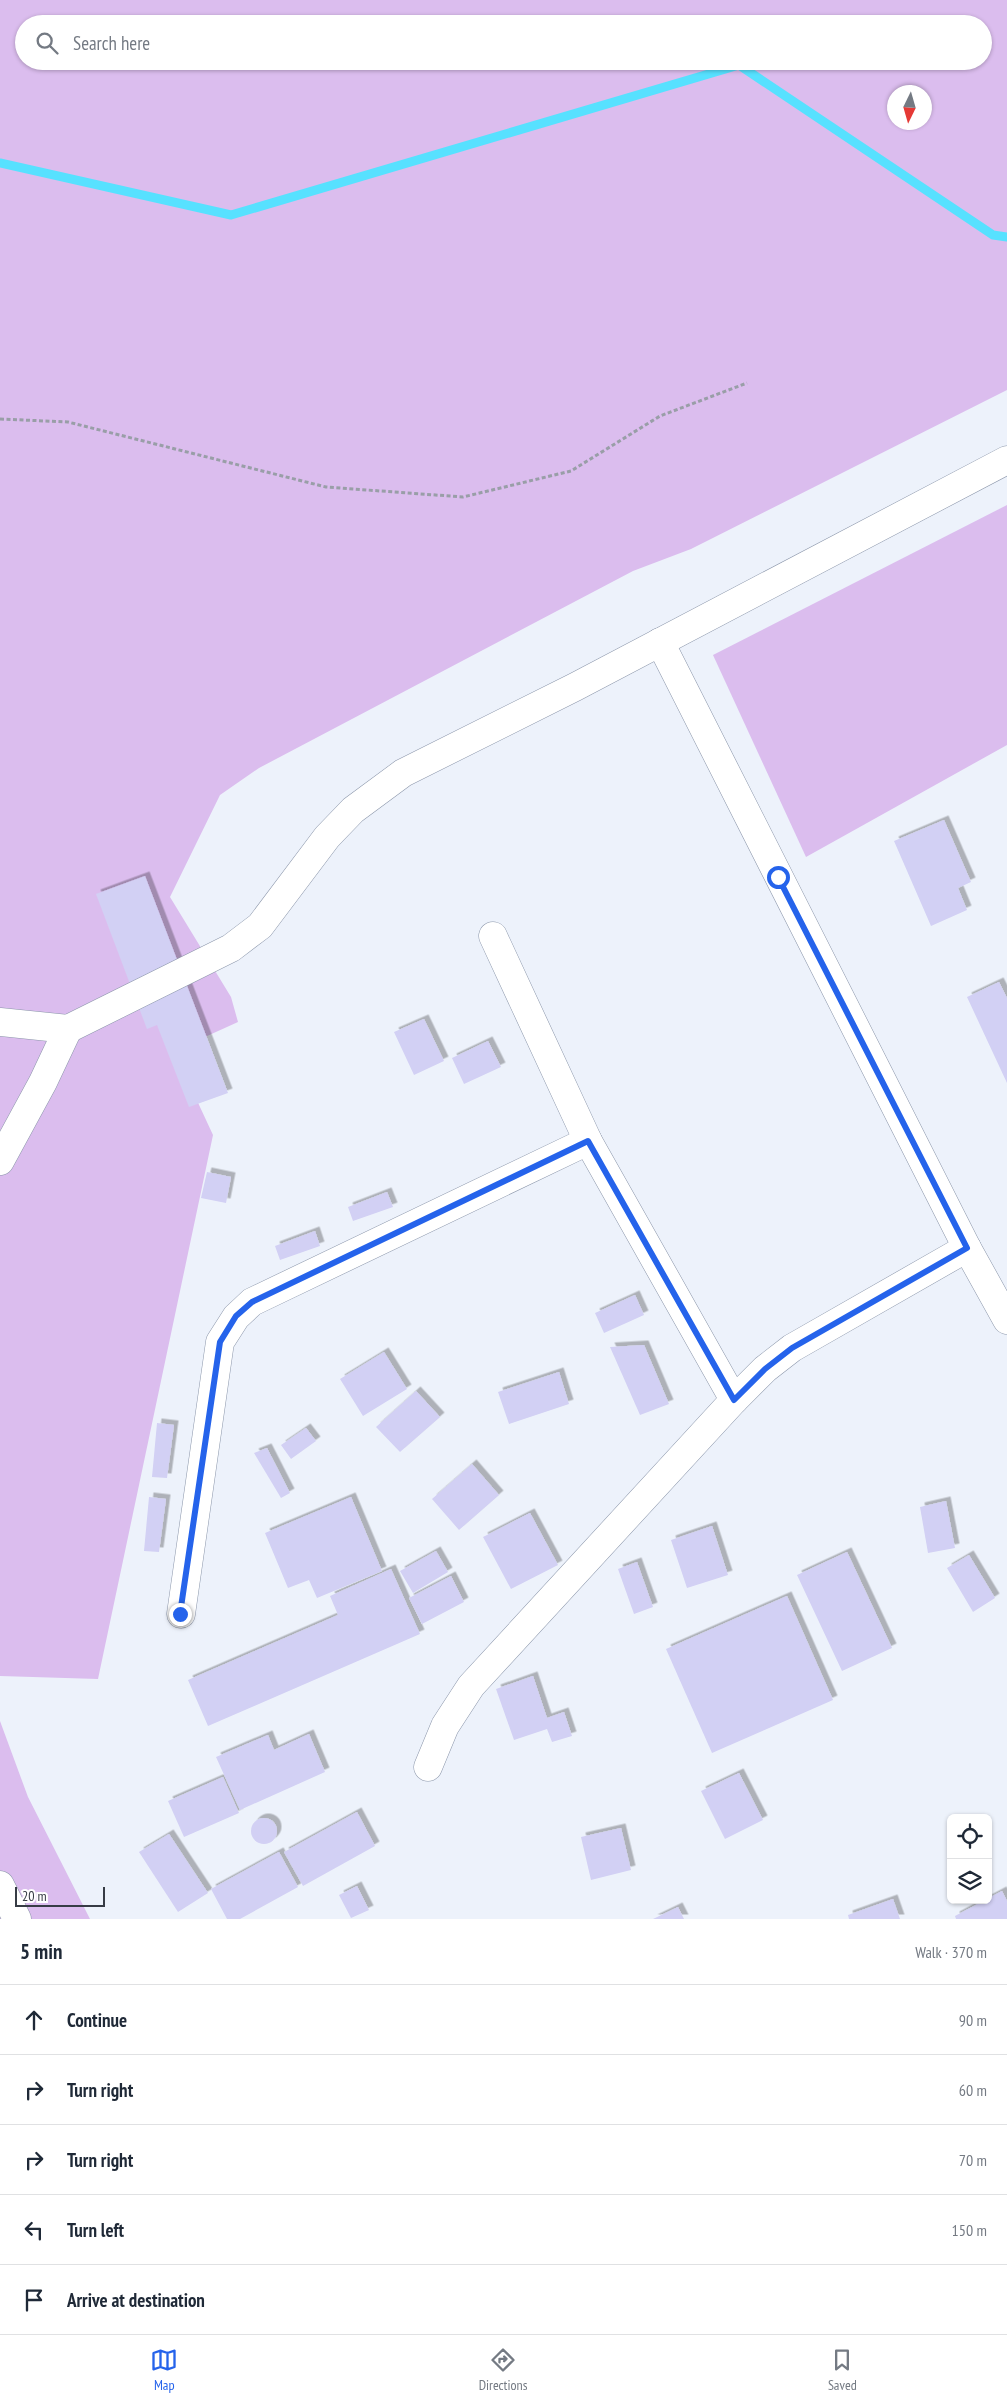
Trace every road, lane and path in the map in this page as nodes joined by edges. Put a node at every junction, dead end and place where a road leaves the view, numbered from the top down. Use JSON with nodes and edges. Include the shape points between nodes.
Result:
{"nodes":[{"id":1,"x":747,"y":382,"type":"dead end"},
{"id":2,"x":0,"y":419,"type":"edge"},
{"id":3,"x":1007,"y":460,"type":"edge"},
{"id":4,"x":660,"y":642,"type":"junction"},
{"id":5,"x":492,"y":936,"type":"dead end"},
{"id":6,"x":0,"y":1022,"type":"edge"},
{"id":7,"x":68,"y":1028,"type":"junction"},
{"id":8,"x":588,"y":1141,"type":"junction"},
{"id":9,"x":0,"y":1162,"type":"edge"},
{"id":10,"x":967,"y":1248,"type":"junction"},
{"id":11,"x":1007,"y":1320,"type":"edge"},
{"id":12,"x":734,"y":1400,"type":"junction"},
{"id":13,"x":180,"y":1614,"type":"dead end"},
{"id":14,"x":428,"y":1768,"type":"dead end"},
{"id":15,"x":0,"y":1885,"type":"edge"},
{"id":16,"x":17,"y":1919,"type":"edge"}],
"edges":[{"from":1,"to":2,"type":"path","via":[[660,416],[571,471],[463,497],[326,487],[68,422]]},
{"from":3,"to":4,"type":"street"},
{"from":4,"to":7,"type":"street","via":[[403,773],[353,810],[327,837],[260,926],[231,948]]},
{"from":4,"to":10,"type":"street"},
{"from":5,"to":8,"type":"street"},
{"from":6,"to":7,"type":"street"},
{"from":7,"to":9,"type":"street"},
{"from":8,"to":12,"type":"street"},
{"from":8,"to":13,"type":"street","via":[[252,1302],[236,1316],[220,1342]]},
{"from":10,"to":11,"type":"street"},
{"from":10,"to":12,"type":"street","via":[[792,1348]]},
{"from":12,"to":14,"type":"street","via":[[471,1686],[445,1726]]},
{"from":15,"to":16,"type":"street"}]}
